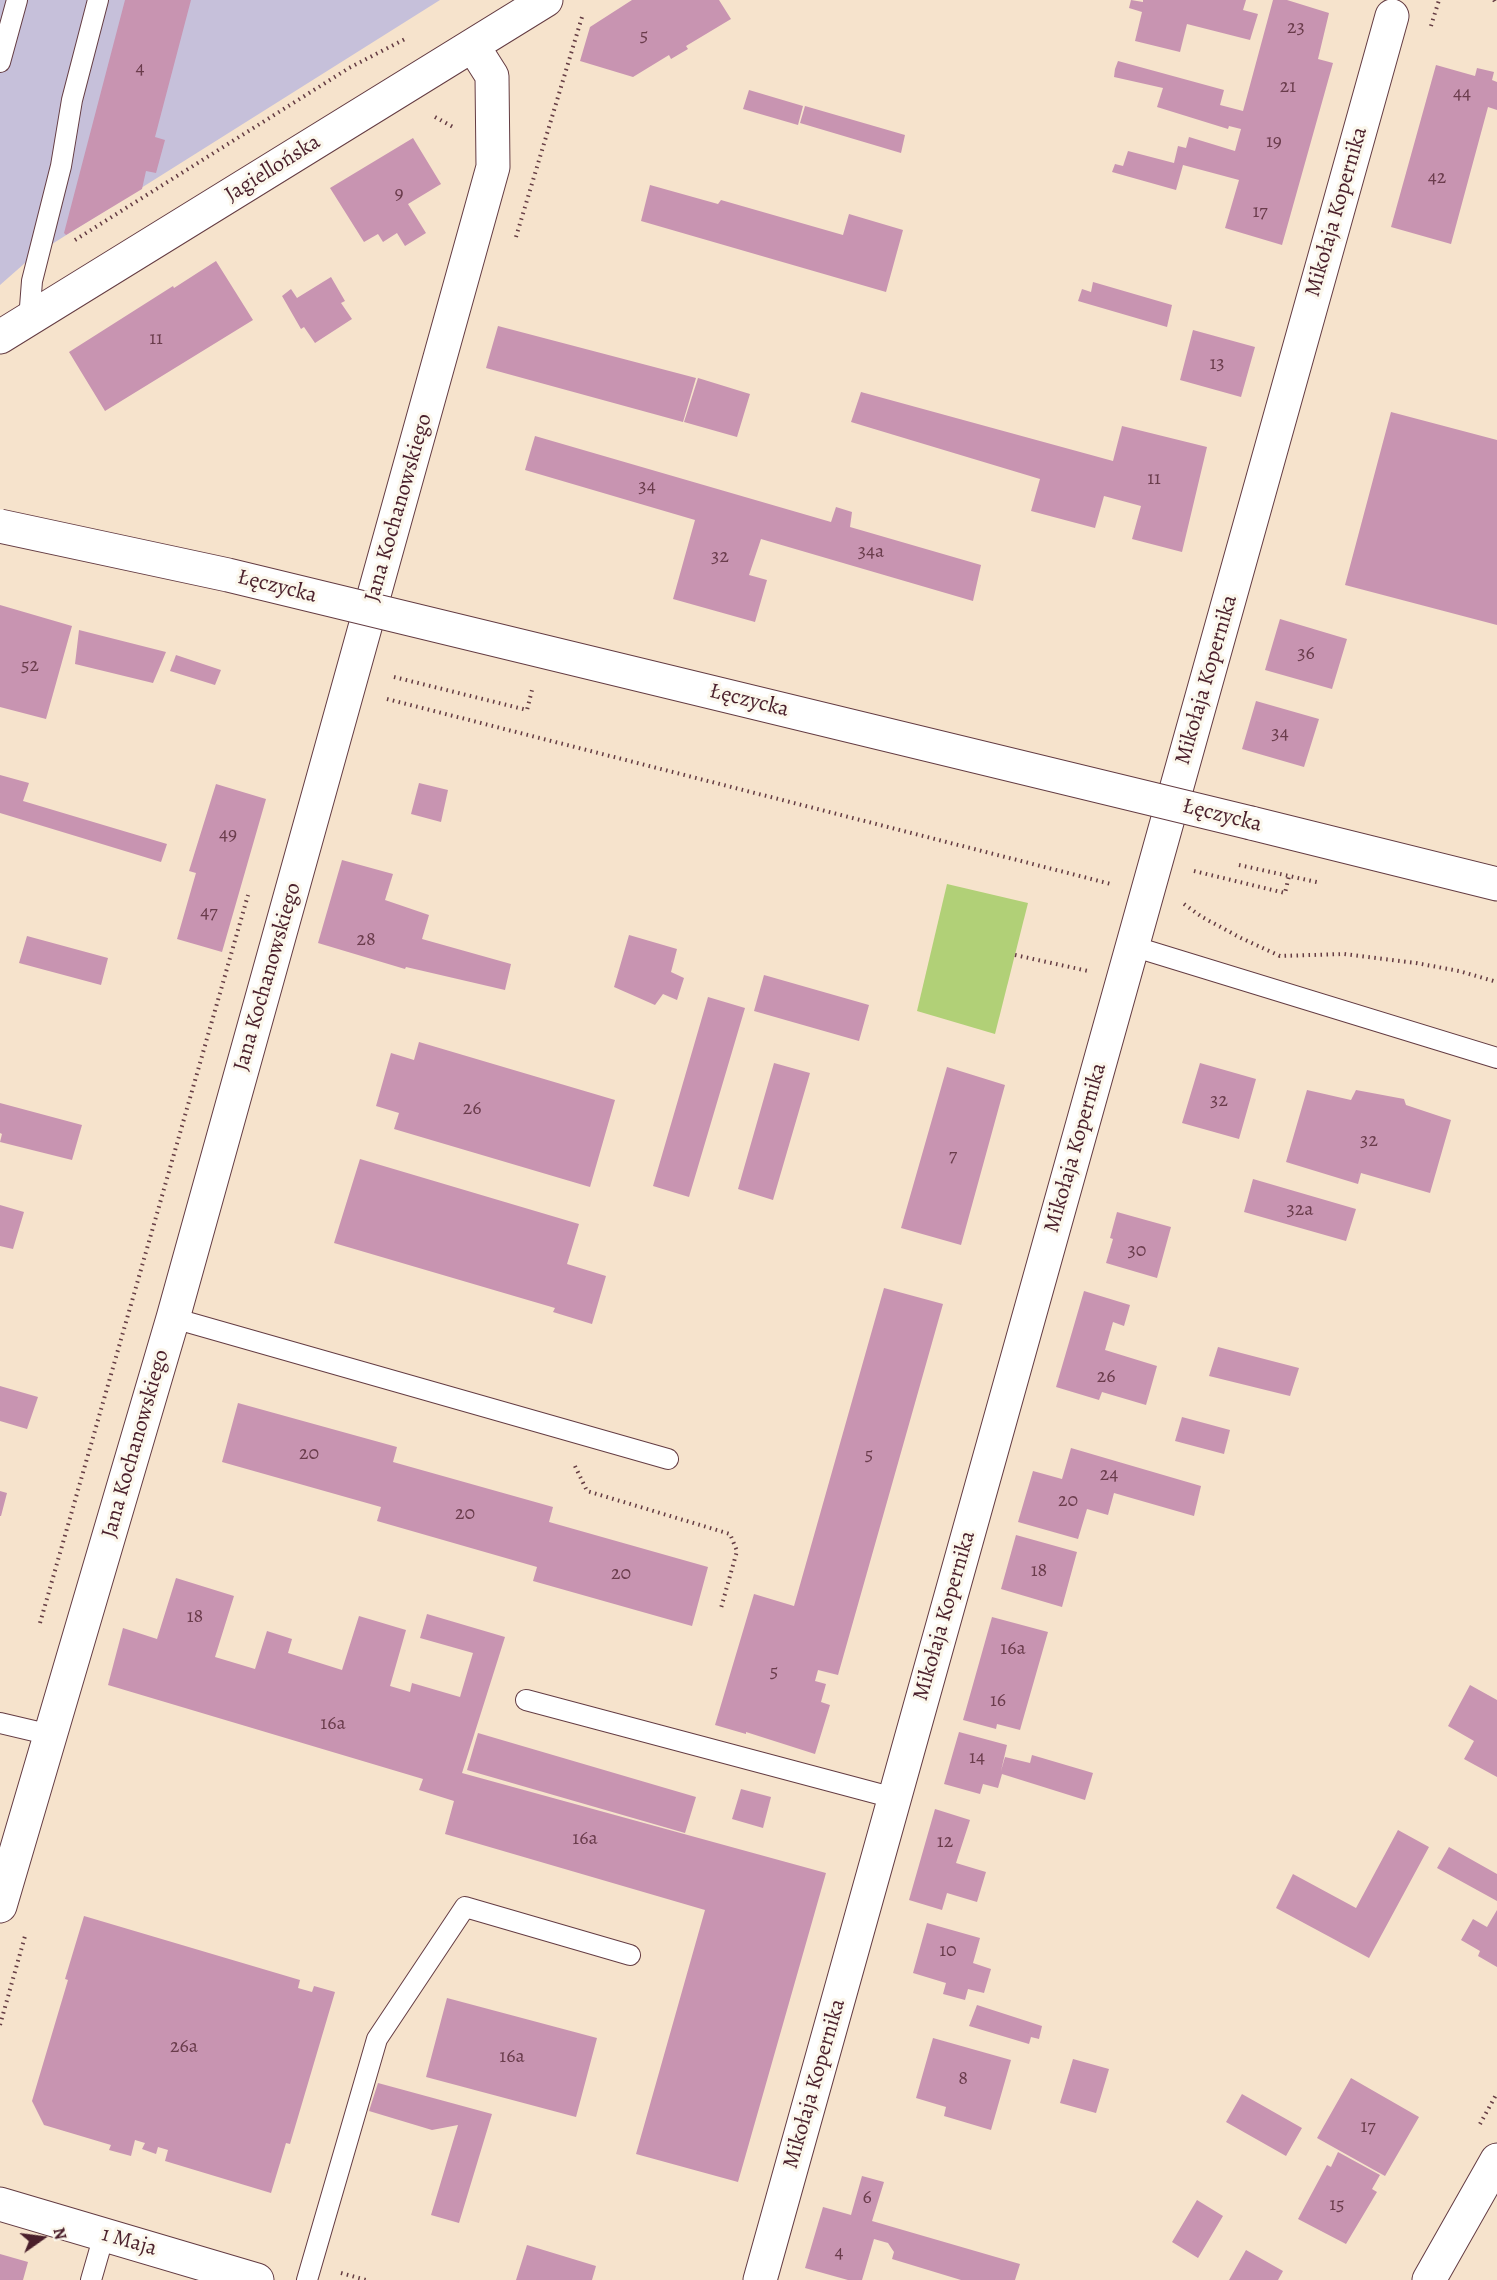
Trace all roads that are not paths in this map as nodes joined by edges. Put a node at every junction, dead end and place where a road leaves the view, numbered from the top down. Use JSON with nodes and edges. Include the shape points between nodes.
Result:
{"nodes":[{"id":1,"x":17,"y":0,"type":"edge"},
{"id":2,"x":98,"y":0,"type":"edge"},
{"id":3,"x":546,"y":0,"type":"edge"},
{"id":4,"x":1400,"y":5,"type":"edge"},
{"id":5,"x":472,"y":46,"type":"junction"},
{"id":6,"x":0,"y":62,"type":"edge"},
{"id":7,"x":29,"y":320,"type":"junction"},
{"id":8,"x":0,"y":338,"type":"edge"},
{"id":9,"x":0,"y":526,"type":"edge"},
{"id":10,"x":1497,"y":884,"type":"edge"},
{"id":11,"x":1132,"y":946,"type":"junction"},
{"id":12,"x":1497,"y":1058,"type":"edge"},
{"id":13,"x":173,"y":1318,"type":"junction"},
{"id":14,"x":668,"y":1459,"type":"dead end"},
{"id":15,"x":526,"y":1700,"type":"dead end"},
{"id":16,"x":0,"y":1723,"type":"edge"},
{"id":17,"x":51,"y":1735,"type":"junction"},
{"id":18,"x":894,"y":1798,"type":"junction"},
{"id":19,"x":0,"y":1906,"type":"edge"},
{"id":20,"x":630,"y":1955,"type":"dead end"},
{"id":21,"x":1497,"y":2160,"type":"edge"},
{"id":22,"x":0,"y":2204,"type":"edge"},
{"id":23,"x":104,"y":2235,"type":"junction"},
{"id":24,"x":215,"y":2274,"type":"edge"},
{"id":25,"x":91,"y":2280,"type":"edge"},
{"id":26,"x":258,"y":2280,"type":"edge"},
{"id":27,"x":307,"y":2280,"type":"edge"},
{"id":28,"x":760,"y":2280,"type":"edge"},
{"id":29,"x":1429,"y":2280,"type":"edge"}],
"edges":[{"from":1,"to":6,"type":"lane"},
{"from":2,"to":7,"type":"lane","via":[[32,281]]},
{"from":3,"to":5,"type":"street","name":"Jagiellońska"},
{"from":4,"to":11,"type":"street","name":"Mikołaja Kopernika"},
{"from":5,"to":7,"type":"street","name":"Jagiellońska"},
{"from":5,"to":13,"type":"street","name":"Jana Kochanowskiego","via":[[492,76],[494,167]]},
{"from":7,"to":8,"type":"street","name":"Jagiellońska"},
{"from":9,"to":10,"type":"street","name":"Łęczycka","bridge":true,"via":[[228,575]]},
{"from":11,"to":12,"type":"lane"},
{"from":11,"to":18,"type":"street","name":"Mikołaja Kopernika"},
{"from":13,"to":14,"type":"lane"},
{"from":13,"to":17,"type":"street","name":"Jana Kochanowskiego"},
{"from":15,"to":18,"type":"lane"},
{"from":16,"to":17,"type":"lane"},
{"from":17,"to":19,"type":"street","name":"Jana Kochanowskiego"},
{"from":18,"to":28,"type":"street","name":"Mikołaja Kopernika"},
{"from":20,"to":27,"type":"lane","via":[[465,1907],[377,2039]]},
{"from":21,"to":29,"type":"street"},
{"from":22,"to":23,"type":"street","name":"1 Maja"},
{"from":23,"to":24,"type":"street","name":"1 Maja"},
{"from":23,"to":25,"type":"lane"},
{"from":24,"to":26,"type":"street","name":"1 Maja"}]}
